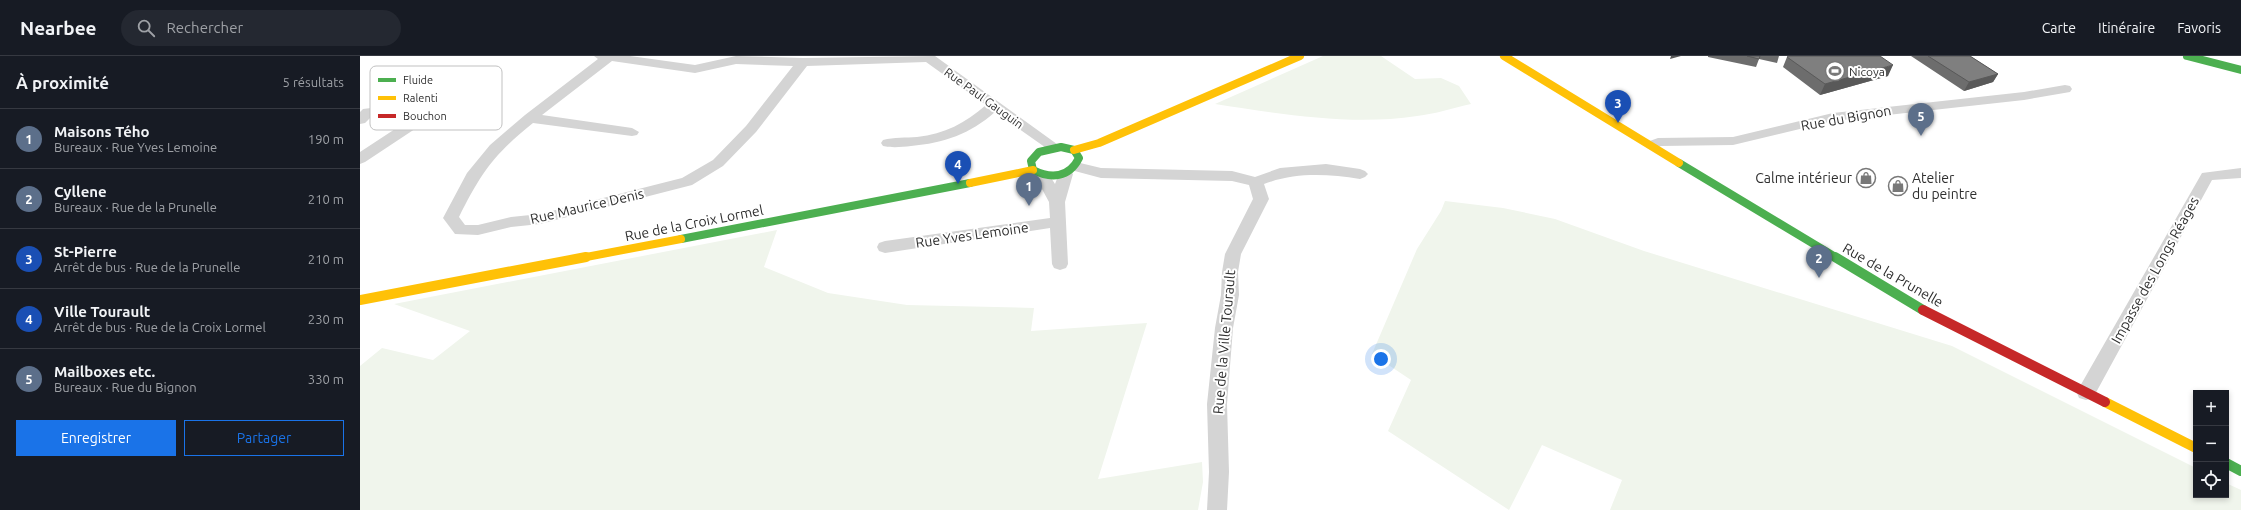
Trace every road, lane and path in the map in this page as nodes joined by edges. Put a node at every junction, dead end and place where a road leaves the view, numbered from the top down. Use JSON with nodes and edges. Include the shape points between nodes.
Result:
{"nodes":[{"id":1,"x":1300,"y":56,"type":"edge"},
{"id":2,"x":1504,"y":56,"type":"edge"},
{"id":3,"x":2187,"y":56,"type":"edge"},
{"id":4,"x":2218,"y":56,"type":"edge"},
{"id":5,"x":604,"y":57,"type":"edge"},
{"id":6,"x":803,"y":62,"type":"junction"},
{"id":7,"x":2241,"y":62,"type":"edge"},
{"id":8,"x":2241,"y":70,"type":"edge"},
{"id":9,"x":2065,"y":89,"type":"dead end"},
{"id":10,"x":994,"y":106,"type":"junction"},
{"id":11,"x":370,"y":112,"type":"edge"},
{"id":12,"x":530,"y":118,"type":"junction"},
{"id":13,"x":360,"y":120,"type":"edge"},
{"id":14,"x":404,"y":130,"type":"edge"},
{"id":15,"x":632,"y":132,"type":"dead end"},
{"id":16,"x":888,"y":143,"type":"dead end"},
{"id":17,"x":1652,"y":145,"type":"junction"},
{"id":18,"x":1054,"y":147,"type":"junction"},
{"id":19,"x":360,"y":159,"type":"edge"},
{"id":20,"x":1072,"y":164,"type":"junction"},
{"id":21,"x":1038,"y":173,"type":"junction"},
{"id":22,"x":2241,"y":173,"type":"edge"},
{"id":23,"x":1360,"y":174,"type":"dead end"},
{"id":24,"x":1256,"y":182,"type":"junction"},
{"id":25,"x":1057,"y":202,"type":"junction"},
{"id":26,"x":1058,"y":222,"type":"junction"},
{"id":27,"x":885,"y":248,"type":"dead end"},
{"id":28,"x":1060,"y":264,"type":"dead end"},
{"id":29,"x":360,"y":300,"type":"edge"},
{"id":30,"x":2086,"y":393,"type":"junction"},
{"id":31,"x":2193,"y":446,"type":"edge"},
{"id":32,"x":2229,"y":465,"type":"edge"},
{"id":33,"x":2241,"y":471,"type":"edge"},
{"id":34,"x":1217,"y":510,"type":"edge"}],
"edges":[{"from":1,"to":20,"type":"main road","via":[[1099,144]]},
{"from":2,"to":17,"type":"main road","name":"Rue de la Prunelle"},
{"from":3,"to":8,"type":"main road"},
{"from":4,"to":7,"type":"main road"},
{"from":5,"to":6,"type":"street","name":"Rue Paul Gauguin","via":[[695,69],[736,60]]},
{"from":5,"to":12,"type":"street"},
{"from":6,"to":10,"type":"street","name":"Rue Paul Gauguin","via":[[929,58]]},
{"from":6,"to":12,"type":"street","name":"Rue Maurice Denis","via":[[751,129],[718,163],[687,182],[540,219],[511,222],[478,230],[461,230],[451,218],[476,172],[501,143]]},
{"from":9,"to":17,"type":"street","name":"Rue du Bignon","via":[[1833,118],[1733,141],[1658,142]]},
{"from":10,"to":16,"type":"street","via":[[967,128],[917,141]]},
{"from":10,"to":18,"type":"street","name":"Rue Paul Gauguin"},
{"from":11,"to":13,"type":"street"},
{"from":12,"to":15,"type":"street"},
{"from":14,"to":19,"type":"street"},
{"from":17,"to":30,"type":"main road","name":"Rue de la Prunelle","via":[[1906,301]]},
{"from":18,"to":20,"type":"main road","via":[[1061,147]]},
{"from":18,"to":21,"type":"main road","via":[[1034,156],[1031,166]]},
{"from":20,"to":21,"type":"main road","name":"Rue de la Croix Lormel"},
{"from":20,"to":24,"type":"street","via":[[1101,173],[1232,176]]},
{"from":20,"to":25,"type":"street"},
{"from":21,"to":25,"type":"street"},
{"from":21,"to":29,"type":"main road","name":"Rue de la Croix Lormel"},
{"from":22,"to":30,"type":"street","name":"Impasse des Longs Réages","via":[[2207,176]]},
{"from":23,"to":24,"type":"street","via":[[1326,169],[1280,173]]},
{"from":24,"to":34,"type":"street","name":"Rue de la Ville Tourault","via":[[1261,199],[1233,254],[1230,272],[1230,295],[1224,328],[1217,404]]},
{"from":25,"to":26,"type":"street"},
{"from":26,"to":27,"type":"street","name":"Rue Yves Lemoine"},
{"from":26,"to":28,"type":"street"},
{"from":30,"to":31,"type":"main road","name":"Rue de la Prunelle"},
{"from":32,"to":33,"type":"main road"}]}
